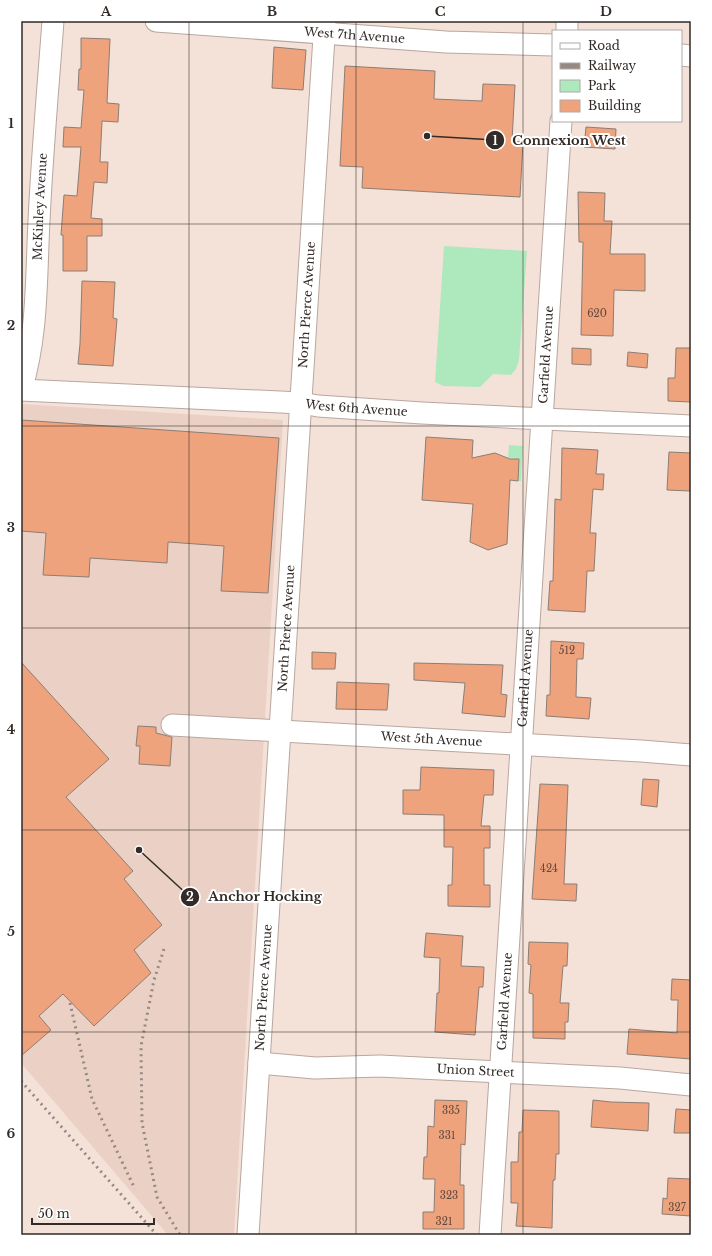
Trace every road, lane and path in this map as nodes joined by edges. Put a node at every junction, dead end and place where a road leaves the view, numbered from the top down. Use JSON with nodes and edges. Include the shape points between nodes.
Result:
{"nodes":[{"id":1,"x":53,"y":21,"type":"edge"},
{"id":2,"x":156,"y":21,"type":"edge"},
{"id":3,"x":325,"y":28,"type":"edge"},
{"id":4,"x":552,"y":45,"type":"edge"},
{"id":5,"x":561,"y":122,"type":"edge"},
{"id":6,"x":21,"y":390,"type":"edge"},
{"id":7,"x":300,"y":403,"type":"junction"},
{"id":8,"x":541,"y":419,"type":"junction"},
{"id":9,"x":691,"y":426,"type":"edge"},
{"id":10,"x":172,"y":725,"type":"dead end"},
{"id":11,"x":281,"y":731,"type":"junction"},
{"id":12,"x":521,"y":744,"type":"junction"},
{"id":13,"x":691,"y":755,"type":"edge"},
{"id":14,"x":259,"y":1063,"type":"junction"},
{"id":15,"x":500,"y":1072,"type":"junction"},
{"id":16,"x":691,"y":1085,"type":"edge"},
{"id":17,"x":248,"y":1235,"type":"edge"},
{"id":18,"x":490,"y":1235,"type":"edge"}],
"edges":[{"from":1,"to":6,"type":"street","name":"McKinley Avenue","via":[[39,220],[36,313],[32,352]]},
{"from":2,"to":3,"type":"street","name":"West 7th Avenue"},
{"from":3,"to":4,"type":"street","name":"West 7th Avenue","via":[[479,44]]},
{"from":3,"to":7,"type":"street","name":"North Pierce Avenue"},
{"from":5,"to":8,"type":"street","name":"Garfield Avenue"},
{"from":6,"to":7,"type":"street","name":"West 6th Avenue"},
{"from":7,"to":8,"type":"street","name":"West 6th Avenue","via":[[360,409]]},
{"from":7,"to":11,"type":"street","name":"North Pierce Avenue"},
{"from":8,"to":9,"type":"street","name":"West 6th Avenue"},
{"from":8,"to":12,"type":"street","name":"Garfield Avenue"},
{"from":10,"to":11,"type":"street","name":"West 5th Avenue"},
{"from":11,"to":12,"type":"street","name":"West 5th Avenue"},
{"from":11,"to":14,"type":"street","name":"North Pierce Avenue"},
{"from":12,"to":13,"type":"street","name":"West 5th Avenue"},
{"from":12,"to":15,"type":"street","name":"Garfield Avenue"},
{"from":14,"to":15,"type":"street","name":"Union Street","via":[[315,1068],[380,1066]]},
{"from":14,"to":17,"type":"street","name":"North Pierce Avenue"},
{"from":15,"to":16,"type":"street","name":"Union Street","via":[[620,1078]]},
{"from":15,"to":18,"type":"street","name":"Garfield Avenue"}]}
